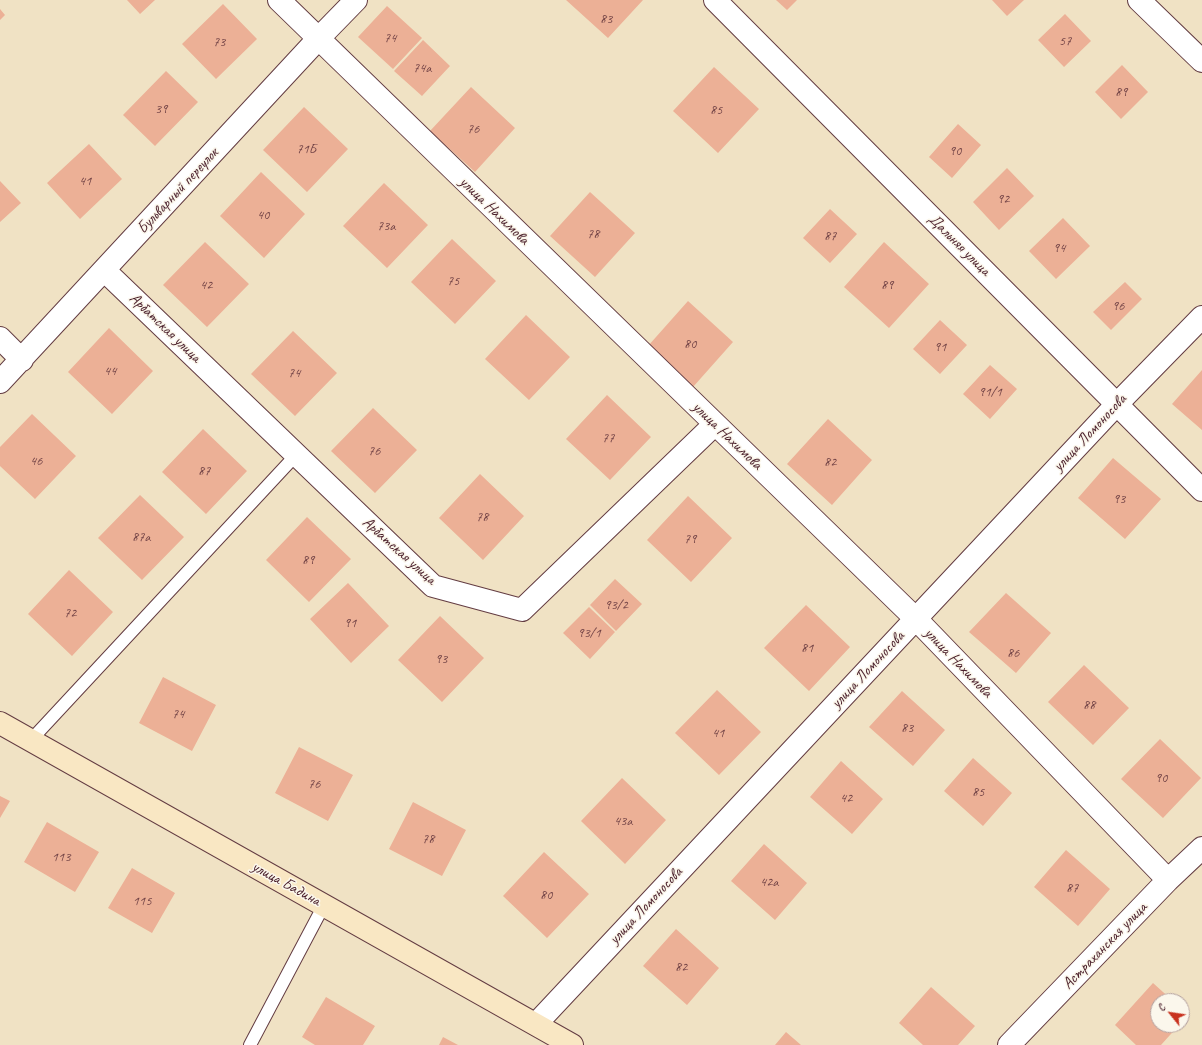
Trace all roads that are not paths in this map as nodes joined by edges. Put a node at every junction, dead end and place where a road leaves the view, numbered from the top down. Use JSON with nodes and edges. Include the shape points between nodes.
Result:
{"nodes":[{"id":1,"x":278,"y":0,"type":"edge"},
{"id":2,"x":356,"y":0,"type":"edge"},
{"id":3,"x":715,"y":0,"type":"edge"},
{"id":4,"x":1139,"y":0,"type":"edge"},
{"id":5,"x":318,"y":39,"type":"junction"},
{"id":6,"x":1202,"y":61,"type":"edge"},
{"id":7,"x":104,"y":270,"type":"junction"},
{"id":8,"x":1202,"y":317,"type":"edge"},
{"id":9,"x":0,"y":338,"type":"edge"},
{"id":10,"x":22,"y":360,"type":"junction"},
{"id":11,"x":0,"y":382,"type":"edge"},
{"id":12,"x":1118,"y":404,"type":"junction"},
{"id":13,"x":715,"y":424,"type":"junction"},
{"id":14,"x":296,"y":455,"type":"junction"},
{"id":15,"x":1202,"y":490,"type":"edge"},
{"id":16,"x":916,"y":619,"type":"junction"},
{"id":17,"x":0,"y":723,"type":"edge"},
{"id":18,"x":31,"y":740,"type":"junction"},
{"id":19,"x":1202,"y":848,"type":"edge"},
{"id":20,"x":1168,"y":880,"type":"junction"},
{"id":21,"x":324,"y":905,"type":"junction"},
{"id":22,"x":536,"y":1024,"type":"junction"},
{"id":23,"x":250,"y":1045,"type":"edge"},
{"id":24,"x":572,"y":1045,"type":"edge"},
{"id":25,"x":1009,"y":1045,"type":"edge"}],
"edges":[{"from":1,"to":5,"type":"street","name":"улица Нахимова"},
{"from":2,"to":5,"type":"street","name":"Бульварный переулок"},
{"from":3,"to":12,"type":"street","name":"Дальняя улица"},
{"from":4,"to":6,"type":"street"},
{"from":5,"to":7,"type":"street","name":"Бульварный переулок"},
{"from":5,"to":13,"type":"street","name":"улица Нахимова"},
{"from":7,"to":10,"type":"street","name":"Бульварный переулок"},
{"from":7,"to":14,"type":"street","name":"Арбатская улица"},
{"from":8,"to":12,"type":"street","name":"улица Ломоносова"},
{"from":9,"to":10,"type":"street"},
{"from":10,"to":11,"type":"street","name":"Бульварный переулок"},
{"from":12,"to":15,"type":"street","name":"Дальняя улица"},
{"from":12,"to":16,"type":"street","name":"улица Ломоносова"},
{"from":13,"to":14,"type":"street","name":"Арбатская улица","via":[[522,610],[432,586]]},
{"from":13,"to":16,"type":"street","name":"улица Нахимова"},
{"from":14,"to":18,"type":"lane"},
{"from":16,"to":20,"type":"street","name":"улица Нахимова"},
{"from":16,"to":22,"type":"street","name":"улица Ломоносова"},
{"from":17,"to":18,"type":"street","name":"улица Бадина"},
{"from":18,"to":21,"type":"street","name":"улица Бадина"},
{"from":19,"to":20,"type":"street","name":"Астраханская улица"},
{"from":20,"to":25,"type":"street","name":"Астраханская улица"},
{"from":21,"to":22,"type":"street","name":"улица Бадина"},
{"from":21,"to":23,"type":"lane"},
{"from":22,"to":24,"type":"street","name":"улица Бадина"}]}
